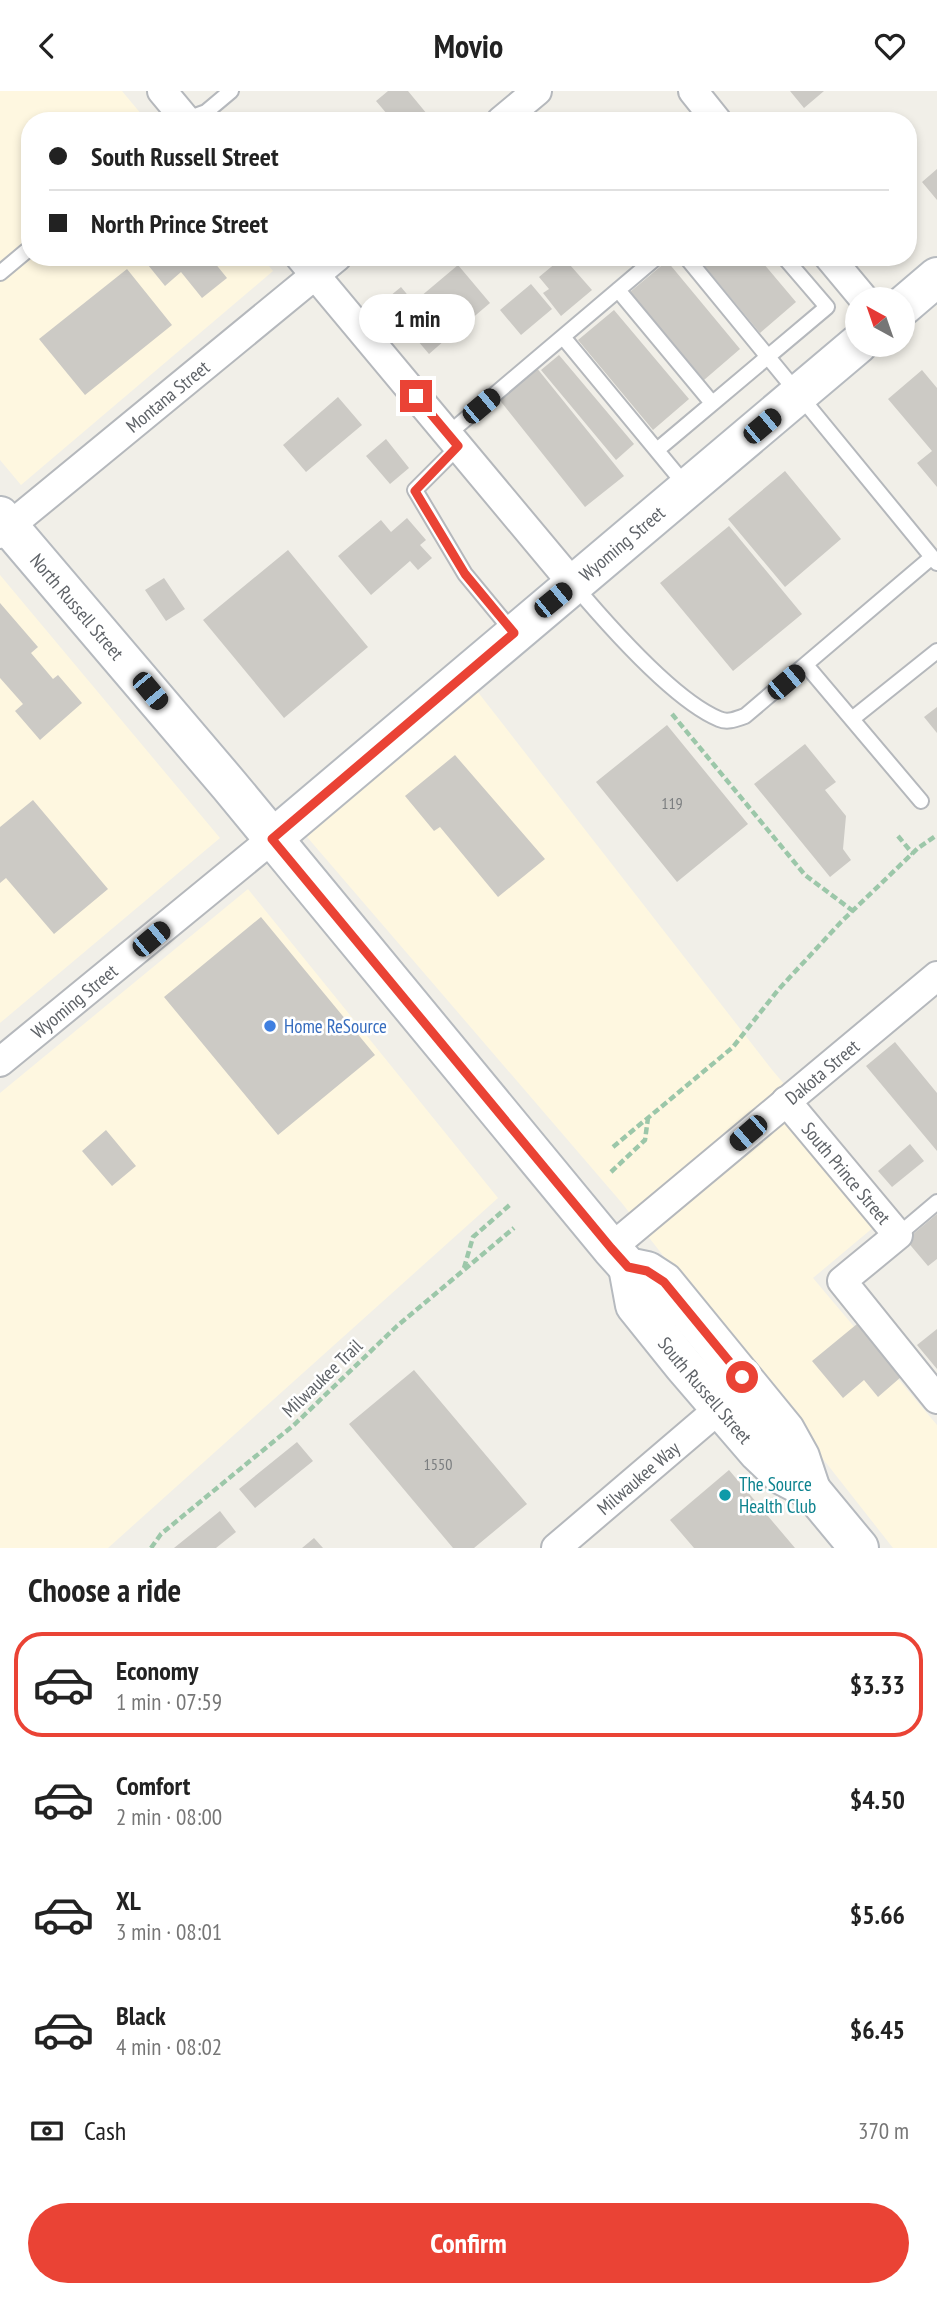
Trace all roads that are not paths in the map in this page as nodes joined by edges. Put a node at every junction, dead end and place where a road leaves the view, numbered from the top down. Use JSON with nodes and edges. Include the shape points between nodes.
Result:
{"nodes":[{"id":1,"x":162,"y":91,"type":"edge"},
{"id":2,"x":231,"y":91,"type":"edge"},
{"id":3,"x":537,"y":91,"type":"edge"},
{"id":4,"x":693,"y":91,"type":"edge"},
{"id":5,"x":179,"y":112,"type":"edge"},
{"id":6,"x":206,"y":112,"type":"edge"},
{"id":7,"x":512,"y":112,"type":"edge"},
{"id":8,"x":710,"y":112,"type":"edge"},
{"id":9,"x":21,"y":256,"type":"edge"},
{"id":10,"x":307,"y":266,"type":"edge"},
{"id":11,"x":646,"y":266,"type":"edge"},
{"id":12,"x":693,"y":266,"type":"edge"},
{"id":13,"x":792,"y":266,"type":"edge"},
{"id":14,"x":836,"y":266,"type":"edge"},
{"id":15,"x":0,"y":273,"type":"edge"},
{"id":16,"x":937,"y":277,"type":"edge"},
{"id":17,"x":854,"y":287,"type":"edge"},
{"id":18,"x":618,"y":290,"type":"junction"},
{"id":19,"x":915,"y":296,"type":"edge"},
{"id":20,"x":563,"y":337,"type":"junction"},
{"id":21,"x":845,"y":355,"type":"edge"},
{"id":22,"x":768,"y":357,"type":"junction"},
{"id":23,"x":799,"y":395,"type":"junction"},
{"id":24,"x":712,"y":403,"type":"junction"},
{"id":25,"x":453,"y":440,"type":"junction"},
{"id":26,"x":657,"y":450,"type":"junction"},
{"id":27,"x":688,"y":488,"type":"junction"},
{"id":28,"x":3,"y":526,"type":"edge"},
{"id":29,"x":935,"y":560,"type":"edge"},
{"id":30,"x":573,"y":584,"type":"junction"},
{"id":31,"x":514,"y":633,"type":"junction"},
{"id":32,"x":937,"y":651,"type":"edge"},
{"id":33,"x":806,"y":665,"type":"junction"},
{"id":34,"x":852,"y":719,"type":"junction"},
{"id":35,"x":921,"y":801,"type":"dead end"},
{"id":36,"x":272,"y":839,"type":"junction"},
{"id":37,"x":937,"y":976,"type":"edge"},
{"id":38,"x":0,"y":1062,"type":"edge"},
{"id":39,"x":786,"y":1101,"type":"junction"},
{"id":40,"x":937,"y":1202,"type":"edge"},
{"id":41,"x":898,"y":1235,"type":"junction"},
{"id":42,"x":619,"y":1257,"type":"junction"},
{"id":43,"x":937,"y":1399,"type":"edge"},
{"id":44,"x":720,"y":1408,"type":"junction"},
{"id":45,"x":811,"y":1490,"type":"junction"},
{"id":46,"x":556,"y":1548,"type":"edge"},
{"id":47,"x":859,"y":1548,"type":"edge"}],
"edges":[{"from":1,"to":5,"type":"street"},
{"from":2,"to":6,"type":"lane"},
{"from":3,"to":7,"type":"street"},
{"from":4,"to":8,"type":"street"},
{"from":9,"to":15,"type":"lane"},
{"from":10,"to":25,"type":"street"},
{"from":10,"to":28,"type":"street","name":"Montana Street"},
{"from":11,"to":18,"type":"lane"},
{"from":12,"to":22,"type":"lane"},
{"from":13,"to":22,"type":"lane","via":[[827,307]]},
{"from":14,"to":17,"type":"street"},
{"from":16,"to":19,"type":"main road"},
{"from":18,"to":20,"type":"lane"},
{"from":18,"to":24,"type":"lane"},
{"from":20,"to":25,"type":"lane"},
{"from":20,"to":26,"type":"lane"},
{"from":21,"to":23,"type":"main road","name":"Wyoming Street"},
{"from":22,"to":23,"type":"lane"},
{"from":22,"to":24,"type":"lane"},
{"from":23,"to":27,"type":"main road","name":"Wyoming Street"},
{"from":23,"to":29,"type":"lane"},
{"from":24,"to":26,"type":"lane"},
{"from":25,"to":30,"type":"street"},
{"from":25,"to":31,"type":"lane","via":[[415,491],[465,574]]},
{"from":26,"to":27,"type":"lane"},
{"from":27,"to":30,"type":"main road","name":"Wyoming Street"},
{"from":28,"to":36,"type":"main road","name":"North Russell Street"},
{"from":29,"to":33,"type":"lane"},
{"from":30,"to":31,"type":"main road","name":"Wyoming Street"},
{"from":30,"to":33,"type":"lane","via":[[624,642],[680,693],[720,720],[745,716]]},
{"from":31,"to":36,"type":"main road","name":"Wyoming Street"},
{"from":32,"to":34,"type":"lane"},
{"from":33,"to":34,"type":"lane"},
{"from":34,"to":35,"type":"lane"},
{"from":36,"to":38,"type":"street","name":"Wyoming Street"},
{"from":36,"to":42,"type":"main road","name":"North Russell Street"},
{"from":37,"to":39,"type":"street","name":"Dakota Street"},
{"from":39,"to":41,"type":"street","name":"South Prince Street"},
{"from":39,"to":42,"type":"street","name":"Dakota Street"},
{"from":40,"to":41,"type":"lane"},
{"from":41,"to":43,"type":"street","name":"South Prince Street","via":[[842,1281]]},
{"from":42,"to":44,"type":"main road","name":"South Russell Street","via":[[635,1305]]},
{"from":42,"to":45,"type":"main road","name":"South Russell Street","via":[[664,1282],[785,1430]]},
{"from":44,"to":45,"type":"main road","name":"South Russell Street","via":[[782,1475]]},
{"from":44,"to":46,"type":"street","name":"Milwaukee Way"},
{"from":45,"to":47,"type":"main road","name":"South Russell Street"}]}
